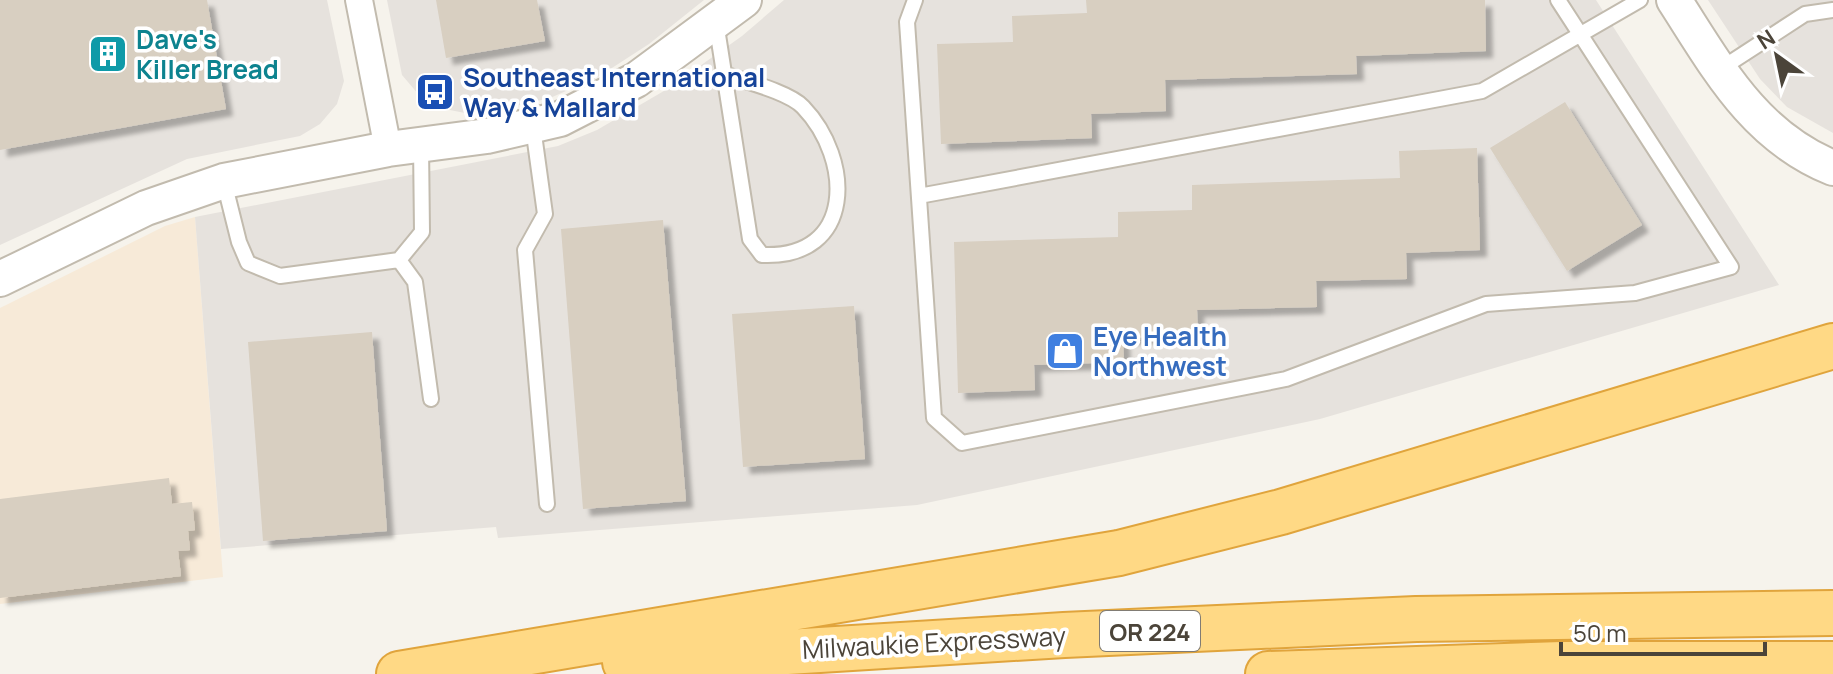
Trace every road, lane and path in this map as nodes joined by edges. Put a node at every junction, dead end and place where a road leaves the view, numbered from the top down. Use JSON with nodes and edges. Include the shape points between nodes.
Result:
{"nodes":[{"id":1,"x":359,"y":0,"type":"edge"},
{"id":2,"x":744,"y":0,"type":"edge"},
{"id":3,"x":915,"y":0,"type":"edge"},
{"id":4,"x":1558,"y":0,"type":"edge"},
{"id":5,"x":1640,"y":0,"type":"edge"},
{"id":6,"x":1674,"y":0,"type":"edge"},
{"id":7,"x":1833,"y":10,"type":"edge"},
{"id":8,"x":716,"y":21,"type":"junction"},
{"id":9,"x":1581,"y":36,"type":"junction"},
{"id":10,"x":1719,"y":70,"type":"junction"},
{"id":11,"x":724,"y":74,"type":"junction"},
{"id":12,"x":533,"y":127,"type":"junction"},
{"id":13,"x":404,"y":147,"type":"junction"},
{"id":14,"x":1833,"y":168,"type":"edge"},
{"id":15,"x":224,"y":181,"type":"junction"},
{"id":16,"x":919,"y":196,"type":"junction"},
{"id":17,"x":399,"y":260,"type":"junction"},
{"id":18,"x":0,"y":279,"type":"edge"},
{"id":19,"x":1833,"y":346,"type":"edge"},
{"id":20,"x":431,"y":399,"type":"dead end"},
{"id":21,"x":547,"y":504,"type":"dead end"},
{"id":22,"x":1833,"y":613,"type":"edge"},
{"id":23,"x":1562,"y":664,"type":"junction"},
{"id":24,"x":1833,"y":664,"type":"edge"},
{"id":25,"x":399,"y":674,"type":"edge"},
{"id":26,"x":467,"y":674,"type":"edge"},
{"id":27,"x":1268,"y":674,"type":"edge"},
{"id":28,"x":1486,"y":674,"type":"edge"}],
"edges":[{"from":1,"to":13,"type":"street"},
{"from":2,"to":8,"type":"street"},
{"from":3,"to":16,"type":"lane","via":[[907,22]]},
{"from":4,"to":9,"type":"lane"},
{"from":5,"to":9,"type":"lane"},
{"from":6,"to":10,"type":"street"},
{"from":7,"to":10,"type":"lane","via":[[1805,14]]},
{"from":8,"to":11,"type":"lane"},
{"from":8,"to":12,"type":"street","via":[[610,96]]},
{"from":9,"to":16,"type":"lane","via":[[1482,91]]},
{"from":9,"to":16,"type":"lane","via":[[1731,267],[1635,293],[1486,304],[1286,379],[962,443],[934,418]]},
{"from":10,"to":14,"type":"street","via":[[1761,124],[1792,148]]},
{"from":11,"to":11,"type":"lane","via":[[750,239],[762,255],[781,256],[813,243],[834,222],[840,188],[827,139],[801,104]]},
{"from":12,"to":13,"type":"street"},
{"from":12,"to":21,"type":"lane","via":[[545,214],[525,250]]},
{"from":13,"to":15,"type":"street"},
{"from":13,"to":17,"type":"lane","via":[[422,232]]},
{"from":15,"to":17,"type":"lane","via":[[248,263],[280,276]]},
{"from":15,"to":18,"type":"street","via":[[146,208]]},
{"from":17,"to":20,"type":"lane","via":[[415,282]]},
{"from":19,"to":25,"type":"highway","via":[[1309,504],[1119,553]]},
{"from":22,"to":26,"type":"highway","name":"Milwaukie Expressway","number":"OR 224","via":[[1416,619],[716,655]]},
{"from":23,"to":24,"type":"highway"},
{"from":23,"to":27,"type":"highway"},
{"from":23,"to":28,"type":"highway"}]}
